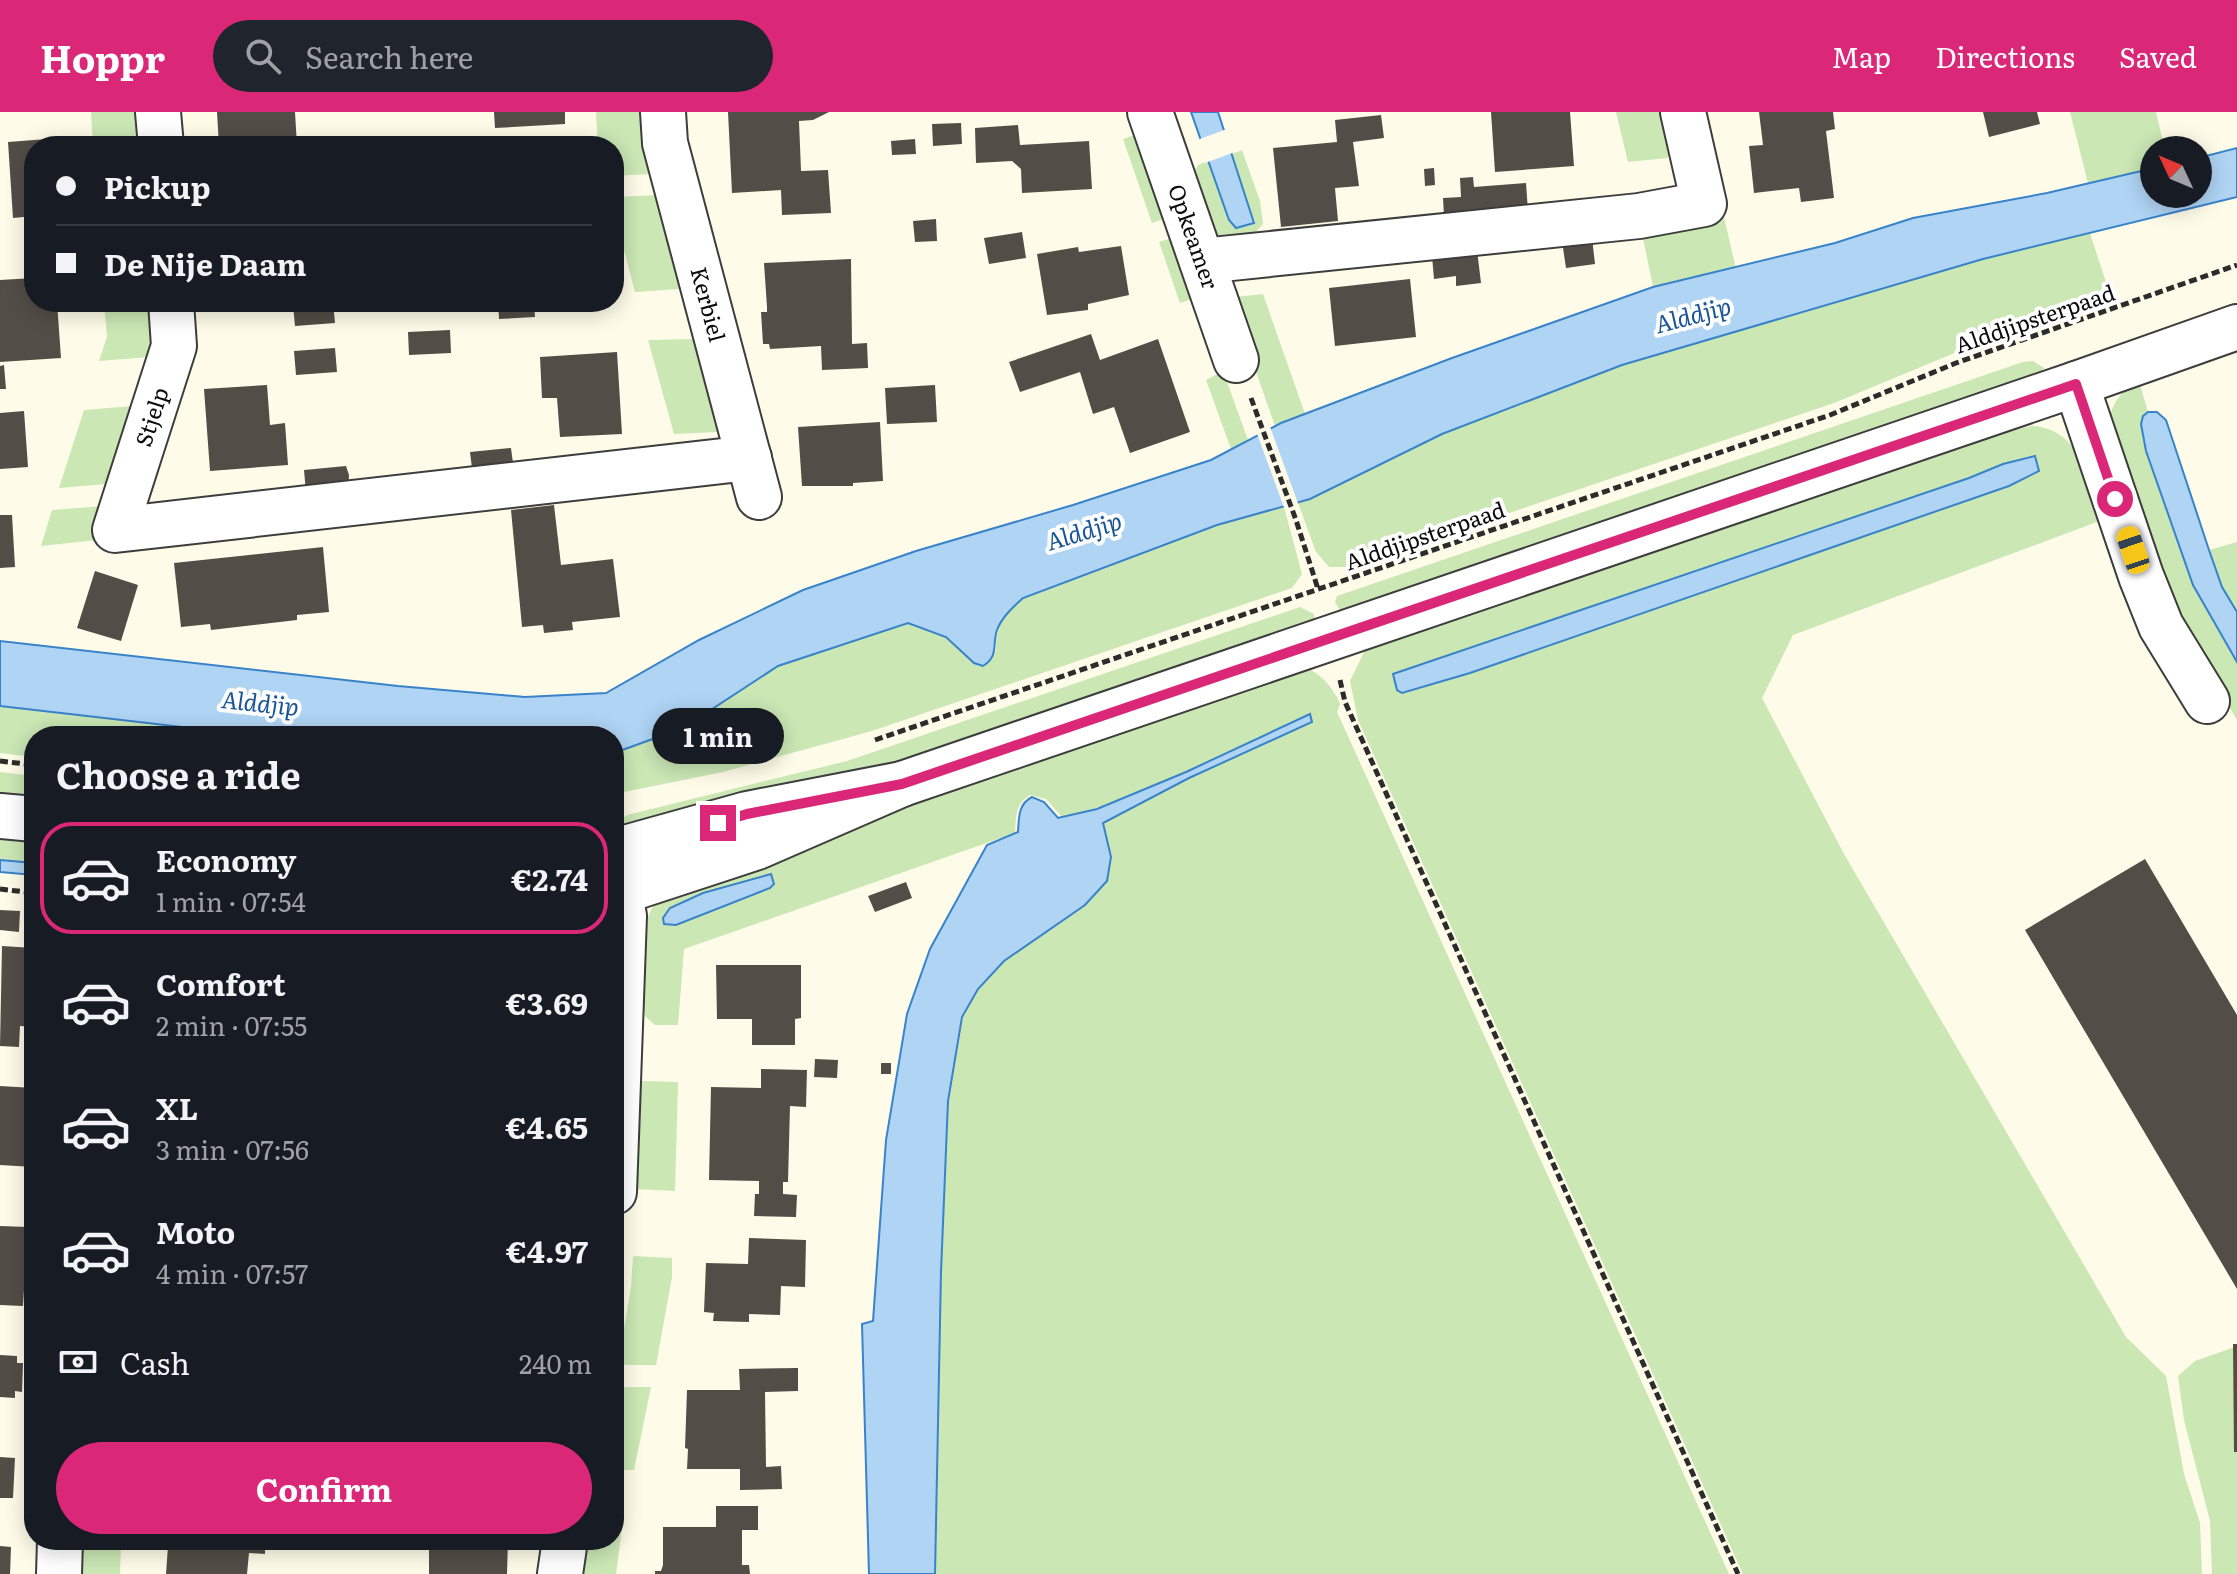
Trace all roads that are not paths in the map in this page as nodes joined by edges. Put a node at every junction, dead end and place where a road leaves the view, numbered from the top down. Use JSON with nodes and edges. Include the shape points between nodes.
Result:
{"nodes":[{"id":1,"x":158,"y":112,"type":"edge"},
{"id":2,"x":663,"y":112,"type":"edge"},
{"id":3,"x":1150,"y":112,"type":"edge"},
{"id":4,"x":1683,"y":112,"type":"edge"},
{"id":5,"x":160,"y":136,"type":"edge"},
{"id":6,"x":1202,"y":261,"type":"junction"},
{"id":7,"x":172,"y":312,"type":"edge"},
{"id":8,"x":2237,"y":327,"type":"edge"},
{"id":9,"x":1236,"y":360,"type":"dead end"},
{"id":10,"x":2076,"y":384,"type":"junction"},
{"id":11,"x":115,"y":530,"type":"joint"},
{"id":12,"x":2207,"y":701,"type":"dead end"},
{"id":13,"x":0,"y":816,"type":"edge"},
{"id":14,"x":24,"y":818,"type":"edge"},
{"id":15,"x":624,"y":874,"type":"edge"},
{"id":16,"x":60,"y":1550,"type":"edge"},
{"id":17,"x":564,"y":1550,"type":"edge"},
{"id":18,"x":59,"y":1574,"type":"edge"},
{"id":19,"x":560,"y":1574,"type":"edge"}],
"edges":[{"from":1,"to":5,"type":"street"},
{"from":2,"to":11,"type":"street","name":"Kerbiel","via":[[665,143],[754,477]]},
{"from":3,"to":6,"type":"street","name":"Opkeamer"},
{"from":4,"to":6,"type":"street","via":[[1704,204],[1639,216]]},
{"from":6,"to":9,"type":"street","name":"Opkeamer"},
{"from":7,"to":11,"type":"street","name":"Stjelp","via":[[174,346]]},
{"from":8,"to":10,"type":"street"},
{"from":10,"to":12,"type":"street","via":[[2161,626]]},
{"from":10,"to":15,"type":"street","via":[[902,784],[757,847]]},
{"from":13,"to":14,"type":"street"},
{"from":16,"to":18,"type":"street"},
{"from":17,"to":19,"type":"street"}]}
